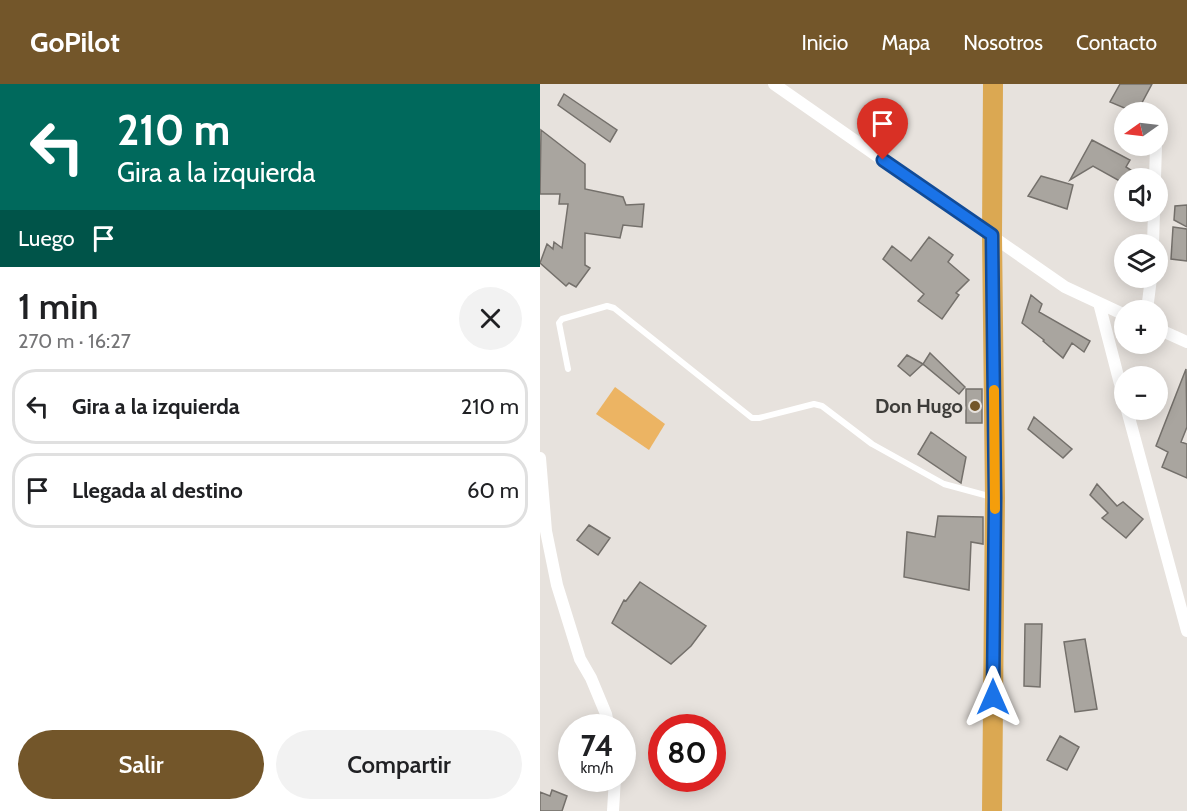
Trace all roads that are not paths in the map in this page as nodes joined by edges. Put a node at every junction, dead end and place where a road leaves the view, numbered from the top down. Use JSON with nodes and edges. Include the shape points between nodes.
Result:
{"nodes":[{"id":1,"x":774,"y":84,"type":"edge"},
{"id":2,"x":993,"y":84,"type":"edge"},
{"id":3,"x":992,"y":235,"type":"junction"},
{"id":4,"x":1099,"y":303,"type":"junction"},
{"id":5,"x":1114,"y":310,"type":"edge"},
{"id":6,"x":1168,"y":333,"type":"edge"},
{"id":7,"x":1187,"y":342,"type":"edge"},
{"id":8,"x":1115,"y":366,"type":"edge"},
{"id":9,"x":568,"y":369,"type":"dead end"},
{"id":10,"x":1130,"y":420,"type":"edge"},
{"id":11,"x":540,"y":458,"type":"edge"},
{"id":12,"x":995,"y":498,"type":"junction"},
{"id":13,"x":1187,"y":631,"type":"edge"},
{"id":14,"x":606,"y":714,"type":"edge"},
{"id":15,"x":614,"y":792,"type":"edge"},
{"id":16,"x":613,"y":811,"type":"edge"},
{"id":17,"x":992,"y":811,"type":"edge"}],
"edges":[{"from":1,"to":3,"type":"street"},
{"from":2,"to":3,"type":"highway"},
{"from":3,"to":4,"type":"street","via":[[1065,287]]},
{"from":3,"to":12,"type":"highway"},
{"from":4,"to":5,"type":"street"},
{"from":4,"to":8,"type":"street"},
{"from":6,"to":7,"type":"street"},
{"from":9,"to":12,"type":"lane","via":[[562,319],[607,306],[614,308],[752,418],[814,404],[822,406],[872,444],[944,484]]},
{"from":10,"to":13,"type":"street"},
{"from":11,"to":14,"type":"street","via":[[546,531],[557,585],[580,659]]},
{"from":12,"to":17,"type":"highway"},
{"from":15,"to":16,"type":"street"}]}
